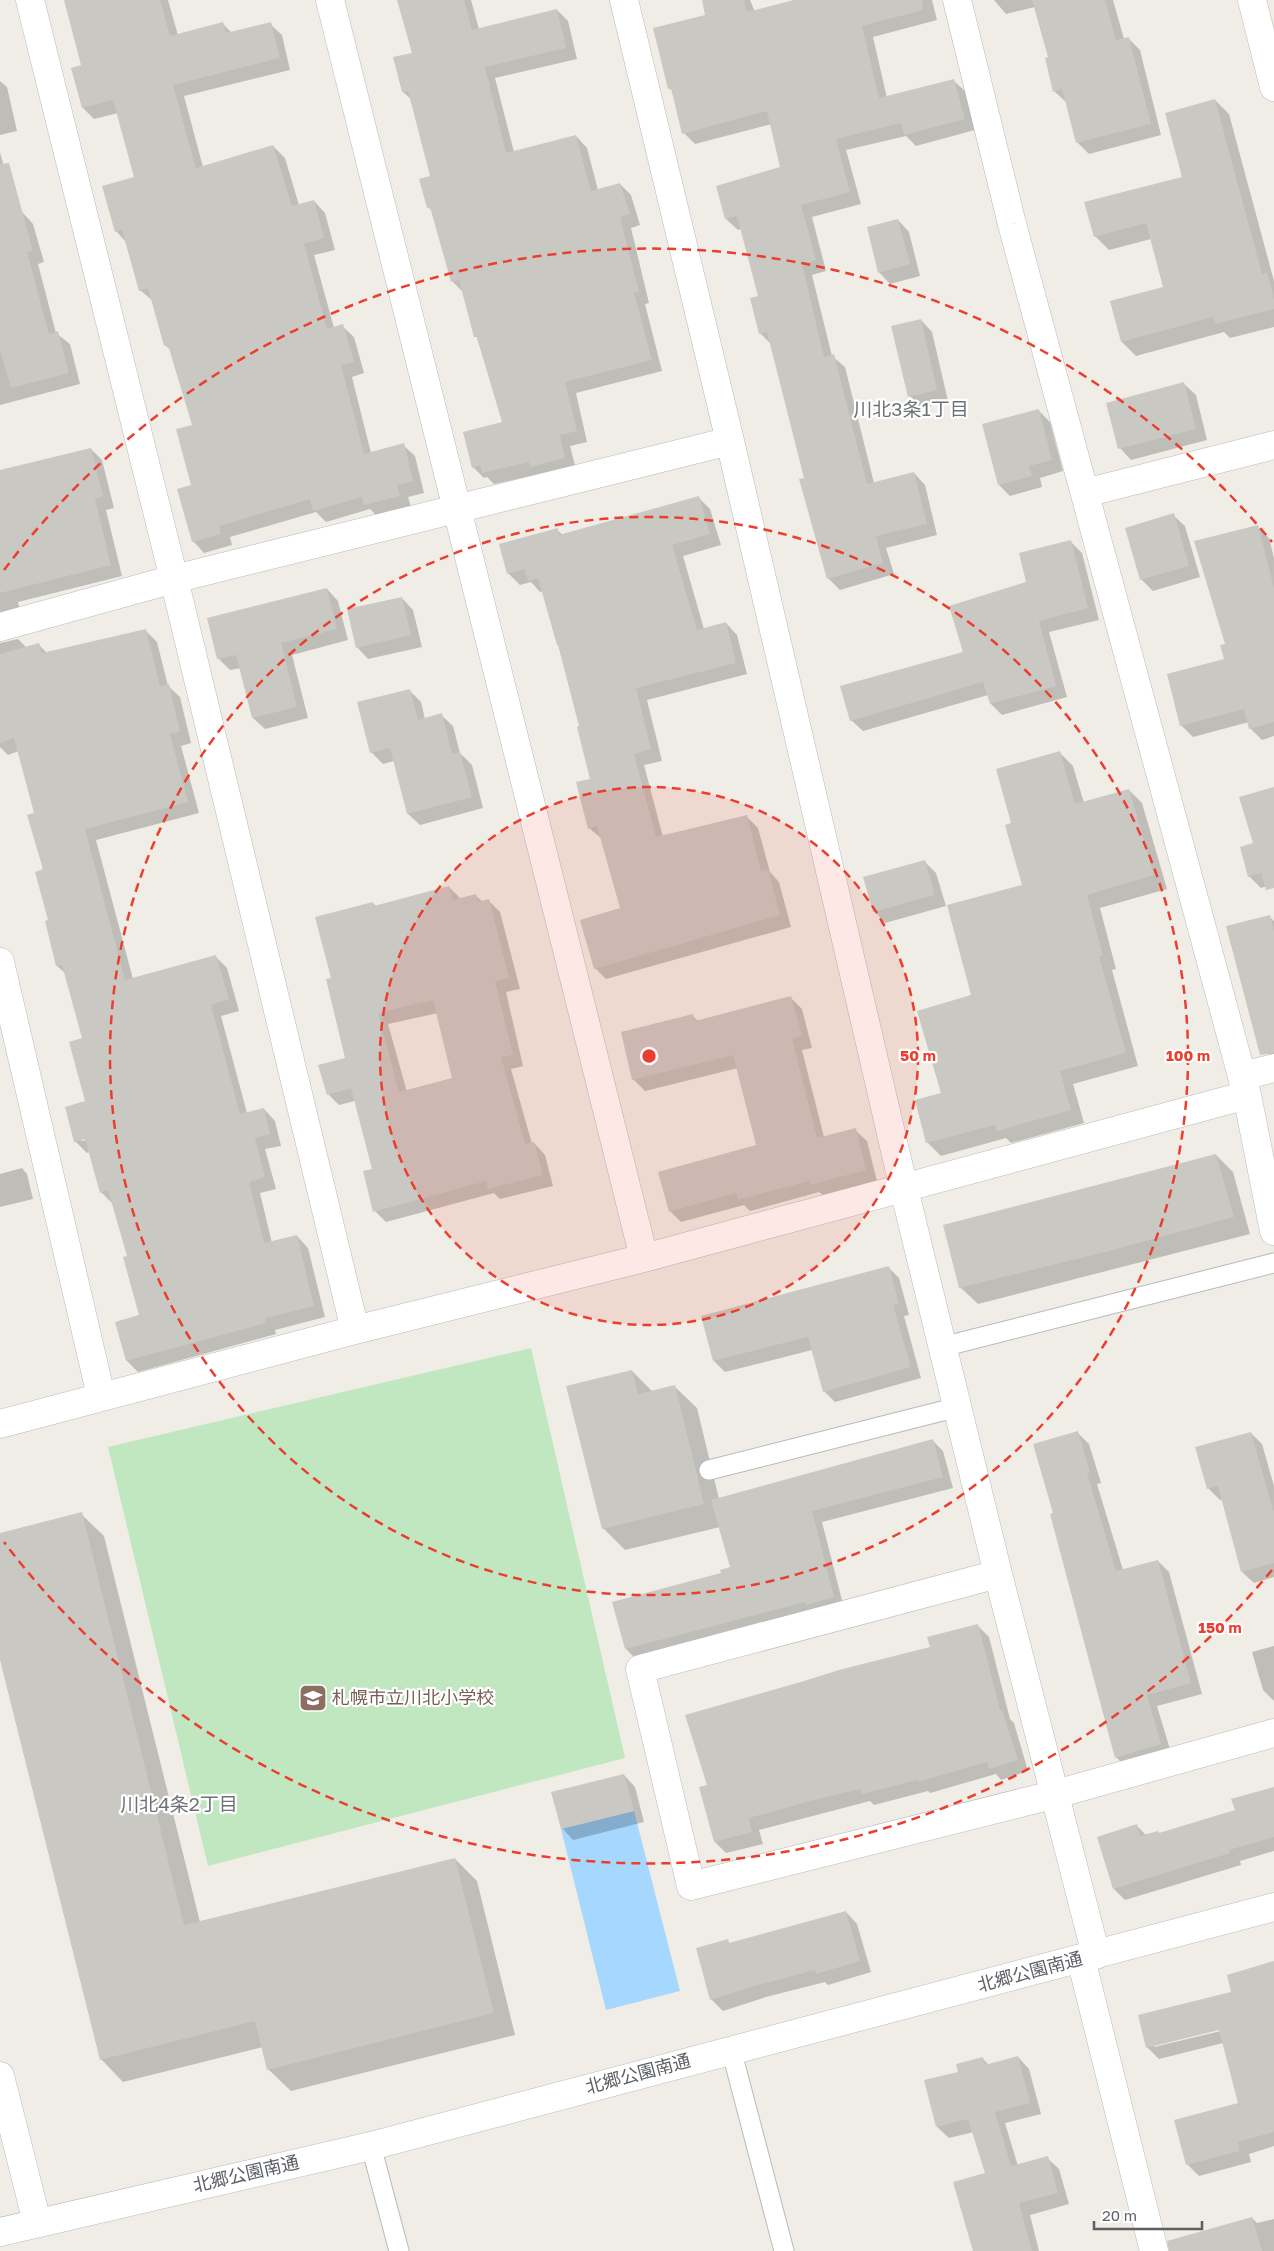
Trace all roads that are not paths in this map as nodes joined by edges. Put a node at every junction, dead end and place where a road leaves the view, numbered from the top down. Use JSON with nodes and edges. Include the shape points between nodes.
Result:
{"nodes":[{"id":1,"x":30,"y":0,"type":"edge"},
{"id":2,"x":330,"y":0,"type":"edge"},
{"id":3,"x":624,"y":0,"type":"edge"},
{"id":4,"x":957,"y":0,"type":"edge"},
{"id":5,"x":1252,"y":0,"type":"edge"},
{"id":6,"x":1274,"y":87,"type":"edge"},
{"id":7,"x":730,"y":441,"type":"junction"},
{"id":8,"x":1274,"y":445,"type":"edge"},
{"id":9,"x":1085,"y":493,"type":"junction"},
{"id":10,"x":458,"y":510,"type":"junction"},
{"id":11,"x":174,"y":580,"type":"junction"},
{"id":12,"x":0,"y":627,"type":"edge"},
{"id":13,"x":0,"y":962,"type":"edge"},
{"id":14,"x":1274,"y":1068,"type":"edge"},
{"id":15,"x":1245,"y":1086,"type":"junction"},
{"id":16,"x":904,"y":1189,"type":"junction"},
{"id":17,"x":1274,"y":1231,"type":"edge"},
{"id":18,"x":644,"y":1258,"type":"junction"},
{"id":19,"x":1274,"y":1263,"type":"edge"},
{"id":20,"x":355,"y":1330,"type":"junction"},
{"id":21,"x":942,"y":1347,"type":"junction"},
{"id":22,"x":101,"y":1396,"type":"junction"},
{"id":23,"x":958,"y":1407,"type":"junction"},
{"id":24,"x":0,"y":1424,"type":"edge"},
{"id":25,"x":709,"y":1470,"type":"dead end"},
{"id":26,"x":998,"y":1574,"type":"junction"},
{"id":27,"x":1274,"y":1733,"type":"edge"},
{"id":28,"x":1056,"y":1794,"type":"junction"},
{"id":29,"x":1274,"y":1907,"type":"edge"},
{"id":30,"x":1088,"y":1957,"type":"junction"},
{"id":31,"x":731,"y":2049,"type":"junction"},
{"id":32,"x":0,"y":2076,"type":"edge"},
{"id":33,"x":371,"y":2146,"type":"junction"},
{"id":34,"x":37,"y":2222,"type":"junction"},
{"id":35,"x":0,"y":2232,"type":"edge"},
{"id":36,"x":399,"y":2251,"type":"edge"},
{"id":37,"x":784,"y":2251,"type":"edge"},
{"id":38,"x":1154,"y":2251,"type":"edge"}],
"edges":[{"from":1,"to":11,"type":"street"},
{"from":2,"to":10,"type":"street"},
{"from":3,"to":7,"type":"street"},
{"from":4,"to":9,"type":"street","via":[[1012,224]]},
{"from":5,"to":6,"type":"street"},
{"from":7,"to":10,"type":"street"},
{"from":7,"to":16,"type":"street"},
{"from":8,"to":9,"type":"street"},
{"from":9,"to":15,"type":"street"},
{"from":10,"to":11,"type":"street"},
{"from":10,"to":18,"type":"street"},
{"from":11,"to":12,"type":"street"},
{"from":11,"to":20,"type":"street"},
{"from":13,"to":22,"type":"street"},
{"from":14,"to":15,"type":"street"},
{"from":15,"to":16,"type":"street"},
{"from":15,"to":17,"type":"street"},
{"from":16,"to":18,"type":"street"},
{"from":16,"to":21,"type":"street"},
{"from":18,"to":20,"type":"street"},
{"from":19,"to":21,"type":"lane"},
{"from":20,"to":22,"type":"street"},
{"from":21,"to":23,"type":"street"},
{"from":22,"to":24,"type":"street"},
{"from":23,"to":25,"type":"lane"},
{"from":23,"to":26,"type":"street"},
{"from":26,"to":28,"type":"street"},
{"from":26,"to":28,"type":"street","via":[[640,1669],[690,1886]]},
{"from":27,"to":28,"type":"street"},
{"from":28,"to":30,"type":"street"},
{"from":29,"to":30,"type":"street","name":"北郷公園南通"},
{"from":30,"to":31,"type":"street","name":"北郷公園南通"},
{"from":30,"to":38,"type":"street"},
{"from":31,"to":33,"type":"street","name":"北郷公園南通"},
{"from":31,"to":37,"type":"lane"},
{"from":32,"to":34,"type":"street"},
{"from":33,"to":34,"type":"street","name":"北郷公園南通"},
{"from":33,"to":36,"type":"lane"},
{"from":34,"to":35,"type":"street","name":"北郷公園南通"}]}
